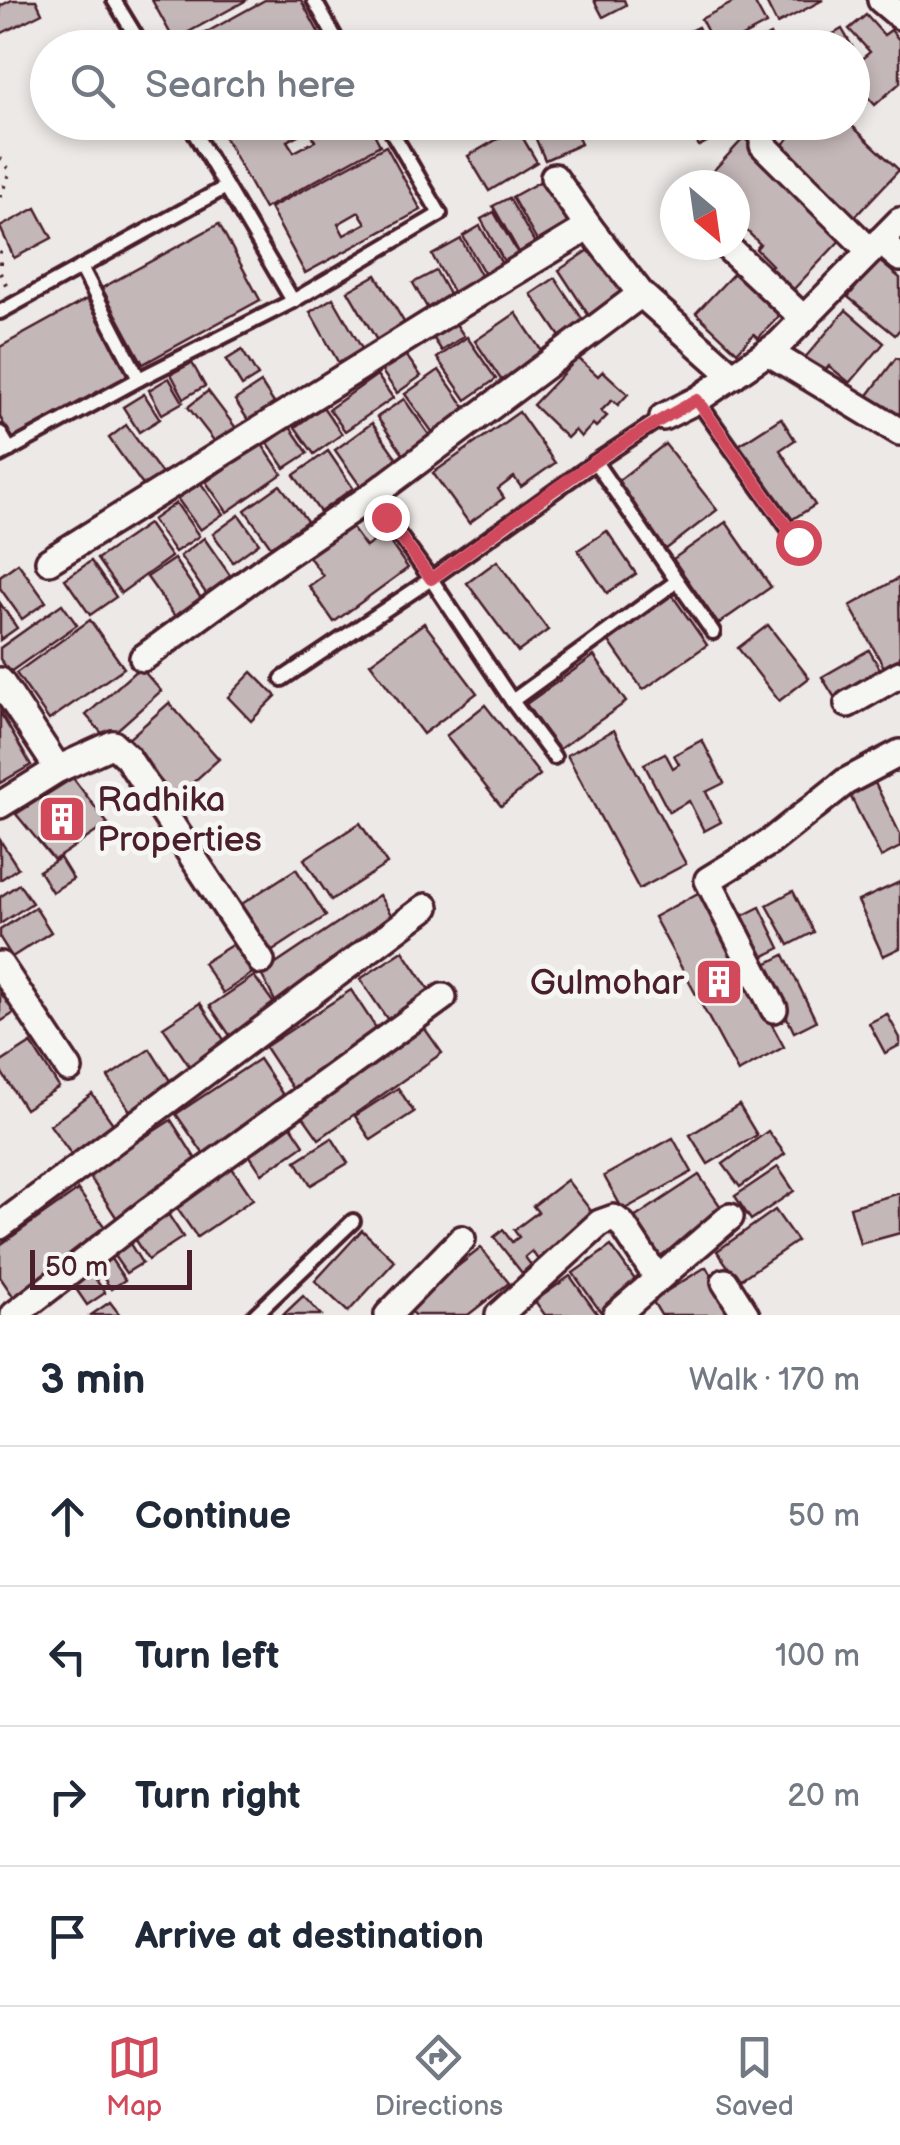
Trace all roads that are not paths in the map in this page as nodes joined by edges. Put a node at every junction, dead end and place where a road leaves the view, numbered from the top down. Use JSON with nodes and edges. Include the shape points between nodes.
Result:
{"nodes":[{"id":1,"x":114,"y":0,"type":"edge"},
{"id":2,"x":314,"y":0,"type":"edge"},
{"id":3,"x":881,"y":0,"type":"edge"},
{"id":4,"x":900,"y":16,"type":"edge"},
{"id":5,"x":132,"y":30,"type":"edge"},
{"id":6,"x":332,"y":30,"type":"edge"},
{"id":7,"x":198,"y":140,"type":"edge"},
{"id":8,"x":397,"y":140,"type":"edge"},
{"id":9,"x":764,"y":145,"type":"dead end"},
{"id":10,"x":554,"y":177,"type":"dead end"},
{"id":11,"x":226,"y":188,"type":"junction"},
{"id":12,"x":900,"y":220,"type":"edge"},
{"id":13,"x":589,"y":227,"type":"junction"},
{"id":14,"x":875,"y":246,"type":"junction"},
{"id":15,"x":900,"y":258,"type":"edge"},
{"id":16,"x":741,"y":260,"type":"edge"},
{"id":17,"x":81,"y":267,"type":"junction"},
{"id":18,"x":642,"y":294,"type":"junction"},
{"id":19,"x":293,"y":302,"type":"junction"},
{"id":20,"x":0,"y":312,"type":"edge"},
{"id":21,"x":804,"y":319,"type":"junction"},
{"id":22,"x":768,"y":352,"type":"junction"},
{"id":23,"x":733,"y":376,"type":"junction"},
{"id":24,"x":139,"y":380,"type":"junction"},
{"id":25,"x":697,"y":400,"type":"junction"},
{"id":26,"x":663,"y":418,"type":"joint"},
{"id":27,"x":900,"y":432,"type":"edge"},
{"id":28,"x":0,"y":433,"type":"edge"},
{"id":29,"x":5,"y":453,"type":"edge"},
{"id":30,"x":595,"y":462,"type":"junction"},
{"id":31,"x":386,"y":517,"type":"dead end"},
{"id":32,"x":798,"y":542,"type":"dead end"},
{"id":33,"x":49,"y":561,"type":"dead end"},
{"id":34,"x":431,"y":579,"type":"junction"},
{"id":35,"x":677,"y":581,"type":"junction"},
{"id":36,"x":713,"y":632,"type":"dead end"},
{"id":37,"x":143,"y":658,"type":"dead end"},
{"id":38,"x":900,"y":674,"type":"edge"},
{"id":39,"x":282,"y":679,"type":"dead end"},
{"id":40,"x":0,"y":681,"type":"edge"},
{"id":41,"x":512,"y":700,"type":"junction"},
{"id":42,"x":848,"y":704,"type":"dead end"},
{"id":43,"x":900,"y":753,"type":"edge"},
{"id":44,"x":554,"y":756,"type":"dead end"},
{"id":45,"x":58,"y":769,"type":"junction"},
{"id":46,"x":0,"y":805,"type":"edge"},
{"id":47,"x":426,"y":907,"type":"dead end"},
{"id":48,"x":261,"y":960,"type":"dead end"},
{"id":49,"x":0,"y":964,"type":"edge"},
{"id":50,"x":443,"y":998,"type":"dead end"},
{"id":51,"x":774,"y":1009,"type":"dead end"},
{"id":52,"x":69,"y":1068,"type":"dead end"},
{"id":53,"x":730,"y":1217,"type":"dead end"},
{"id":54,"x":353,"y":1221,"type":"dead end"},
{"id":55,"x":0,"y":1226,"type":"edge"},
{"id":56,"x":462,"y":1239,"type":"dead end"},
{"id":57,"x":658,"y":1279,"type":"junction"},
{"id":58,"x":724,"y":1282,"type":"dead end"},
{"id":59,"x":14,"y":1315,"type":"edge"},
{"id":60,"x":255,"y":1315,"type":"edge"},
{"id":61,"x":388,"y":1315,"type":"edge"},
{"id":62,"x":500,"y":1315,"type":"edge"},
{"id":63,"x":616,"y":1315,"type":"edge"},
{"id":64,"x":746,"y":1315,"type":"edge"}],
"edges":[{"from":1,"to":5,"type":"lane"},
{"from":2,"to":6,"type":"lane"},
{"from":3,"to":4,"type":"street"},
{"from":7,"to":11,"type":"lane"},
{"from":8,"to":19,"type":"lane","via":[[440,214]]},
{"from":9,"to":14,"type":"street"},
{"from":10,"to":13,"type":"street"},
{"from":11,"to":17,"type":"lane"},
{"from":11,"to":19,"type":"lane"},
{"from":12,"to":14,"type":"street"},
{"from":13,"to":18,"type":"street"},
{"from":13,"to":33,"type":"street"},
{"from":14,"to":15,"type":"street"},
{"from":14,"to":21,"type":"street"},
{"from":16,"to":21,"type":"street"},
{"from":17,"to":20,"type":"lane"},
{"from":17,"to":24,"type":"lane"},
{"from":18,"to":23,"type":"street"},
{"from":18,"to":37,"type":"street"},
{"from":19,"to":24,"type":"lane"},
{"from":21,"to":22,"type":"street"},
{"from":22,"to":23,"type":"street"},
{"from":22,"to":27,"type":"street"},
{"from":23,"to":25,"type":"street"},
{"from":24,"to":29,"type":"lane"},
{"from":25,"to":26,"type":"street"},
{"from":25,"to":32,"type":"lane"},
{"from":26,"to":30,"type":"lane"},
{"from":28,"to":29,"type":"lane"},
{"from":30,"to":34,"type":"lane"},
{"from":30,"to":35,"type":"lane"},
{"from":31,"to":34,"type":"lane"},
{"from":34,"to":39,"type":"lane"},
{"from":34,"to":41,"type":"lane"},
{"from":35,"to":36,"type":"lane"},
{"from":35,"to":41,"type":"lane"},
{"from":38,"to":42,"type":"street"},
{"from":40,"to":45,"type":"street"},
{"from":41,"to":44,"type":"lane"},
{"from":43,"to":51,"type":"street","via":[[845,782],[770,842],[708,880]]},
{"from":45,"to":46,"type":"street"},
{"from":45,"to":48,"type":"street","via":[[113,744],[128,757]]},
{"from":47,"to":55,"type":"street"},
{"from":49,"to":52,"type":"street"},
{"from":50,"to":59,"type":"street"},
{"from":53,"to":57,"type":"street"},
{"from":54,"to":60,"type":"lane"},
{"from":56,"to":61,"type":"street"},
{"from":57,"to":62,"type":"street","via":[[614,1218],[600,1223]]},
{"from":57,"to":63,"type":"street"},
{"from":58,"to":64,"type":"street"}]}
